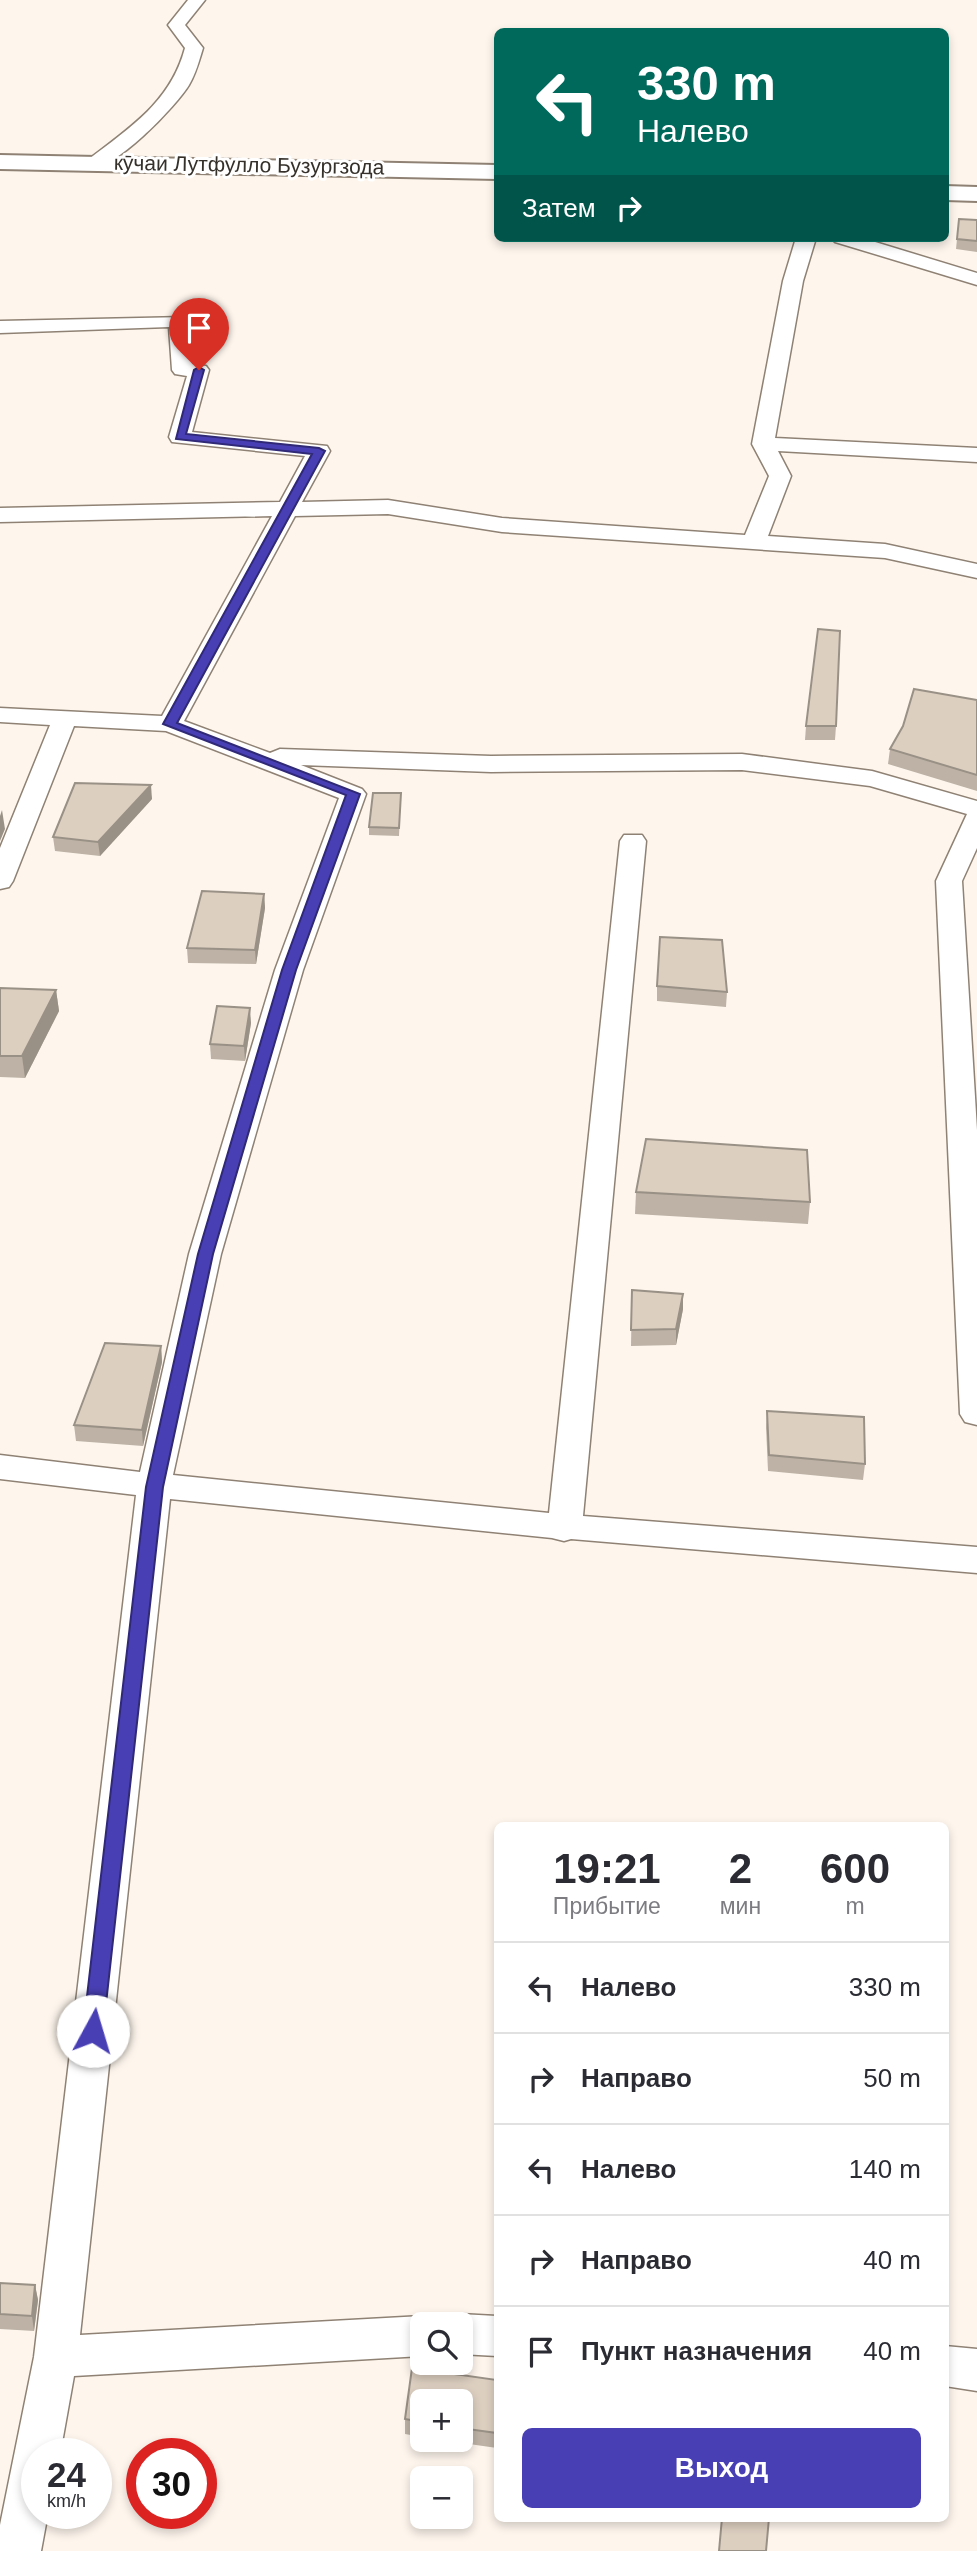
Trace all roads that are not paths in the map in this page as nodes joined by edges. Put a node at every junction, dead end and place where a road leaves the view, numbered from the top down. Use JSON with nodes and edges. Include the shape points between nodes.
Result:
{"nodes":[{"id":1,"x":197,"y":0,"type":"edge"},
{"id":2,"x":0,"y":162,"type":"edge"},
{"id":3,"x":96,"y":163,"type":"junction"},
{"id":4,"x":494,"y":172,"type":"edge"},
{"id":5,"x":949,"y":193,"type":"edge"},
{"id":6,"x":977,"y":194,"type":"edge"},
{"id":7,"x":805,"y":242,"type":"edge"},
{"id":8,"x":855,"y":242,"type":"edge"},
{"id":9,"x":977,"y":279,"type":"edge"},
{"id":10,"x":0,"y":327,"type":"edge"},
{"id":11,"x":763,"y":444,"type":"junction"},
{"id":12,"x":977,"y":455,"type":"edge"},
{"id":13,"x":288,"y":508,"type":"junction"},
{"id":14,"x":0,"y":515,"type":"edge"},
{"id":15,"x":753,"y":544,"type":"junction"},
{"id":16,"x":977,"y":571,"type":"edge"},
{"id":17,"x":0,"y":715,"type":"edge"},
{"id":18,"x":65,"y":718,"type":"junction"},
{"id":19,"x":170,"y":724,"type":"junction"},
{"id":20,"x":252,"y":756,"type":"junction"},
{"id":21,"x":977,"y":809,"type":"edge"},
{"id":22,"x":977,"y":818,"type":"edge"},
{"id":23,"x":632,"y":841,"type":"dead end"},
{"id":24,"x":0,"y":881,"type":"edge"},
{"id":25,"x":977,"y":1414,"type":"edge"},
{"id":26,"x":0,"y":1467,"type":"edge"},
{"id":27,"x":154,"y":1487,"type":"junction"},
{"id":28,"x":564,"y":1529,"type":"junction"},
{"id":29,"x":977,"y":1560,"type":"edge"},
{"id":30,"x":473,"y":2335,"type":"edge"},
{"id":31,"x":494,"y":2336,"type":"edge"},
{"id":32,"x":410,"y":2337,"type":"edge"},
{"id":33,"x":56,"y":2357,"type":"junction"},
{"id":34,"x":949,"y":2366,"type":"edge"},
{"id":35,"x":977,"y":2370,"type":"edge"},
{"id":36,"x":40,"y":2438,"type":"edge"},
{"id":37,"x":22,"y":2529,"type":"edge"},
{"id":38,"x":18,"y":2551,"type":"edge"}],
"edges":[{"from":1,"to":3,"type":"street","via":[[176,25],[194,48],[191,70],[168,106]]},
{"from":2,"to":3,"type":"main road","name":"кӯчаи Лутфулло Бузургзода"},
{"from":3,"to":4,"type":"main road","name":"кӯчаи Лутфулло Бузургзода"},
{"from":5,"to":6,"type":"main road"},
{"from":7,"to":11,"type":"street","via":[[793,281]]},
{"from":8,"to":9,"type":"street"},
{"from":10,"to":13,"type":"street","via":[[179,321],[182,370],[199,370],[180,437],[319,451]]},
{"from":11,"to":12,"type":"street"},
{"from":11,"to":15,"type":"street","via":[[780,476]]},
{"from":13,"to":14,"type":"street"},
{"from":13,"to":15,"type":"street","via":[[388,507],[502,525]]},
{"from":13,"to":19,"type":"street"},
{"from":15,"to":16,"type":"street","via":[[885,551]]},
{"from":17,"to":18,"type":"street"},
{"from":18,"to":19,"type":"street"},
{"from":18,"to":24,"type":"street"},
{"from":19,"to":20,"type":"street"},
{"from":20,"to":21,"type":"street","via":[[491,764],[742,762],[872,779]]},
{"from":20,"to":27,"type":"street","via":[[353,794],[289,970],[205,1254]]},
{"from":22,"to":25,"type":"street","via":[[949,881]]},
{"from":23,"to":28,"type":"street"},
{"from":26,"to":27,"type":"street"},
{"from":27,"to":28,"type":"street"},
{"from":27,"to":33,"type":"street"},
{"from":28,"to":29,"type":"street"},
{"from":30,"to":31,"type":"street"},
{"from":32,"to":33,"type":"street"},
{"from":33,"to":36,"type":"street"},
{"from":34,"to":35,"type":"street"},
{"from":37,"to":38,"type":"street"}]}
